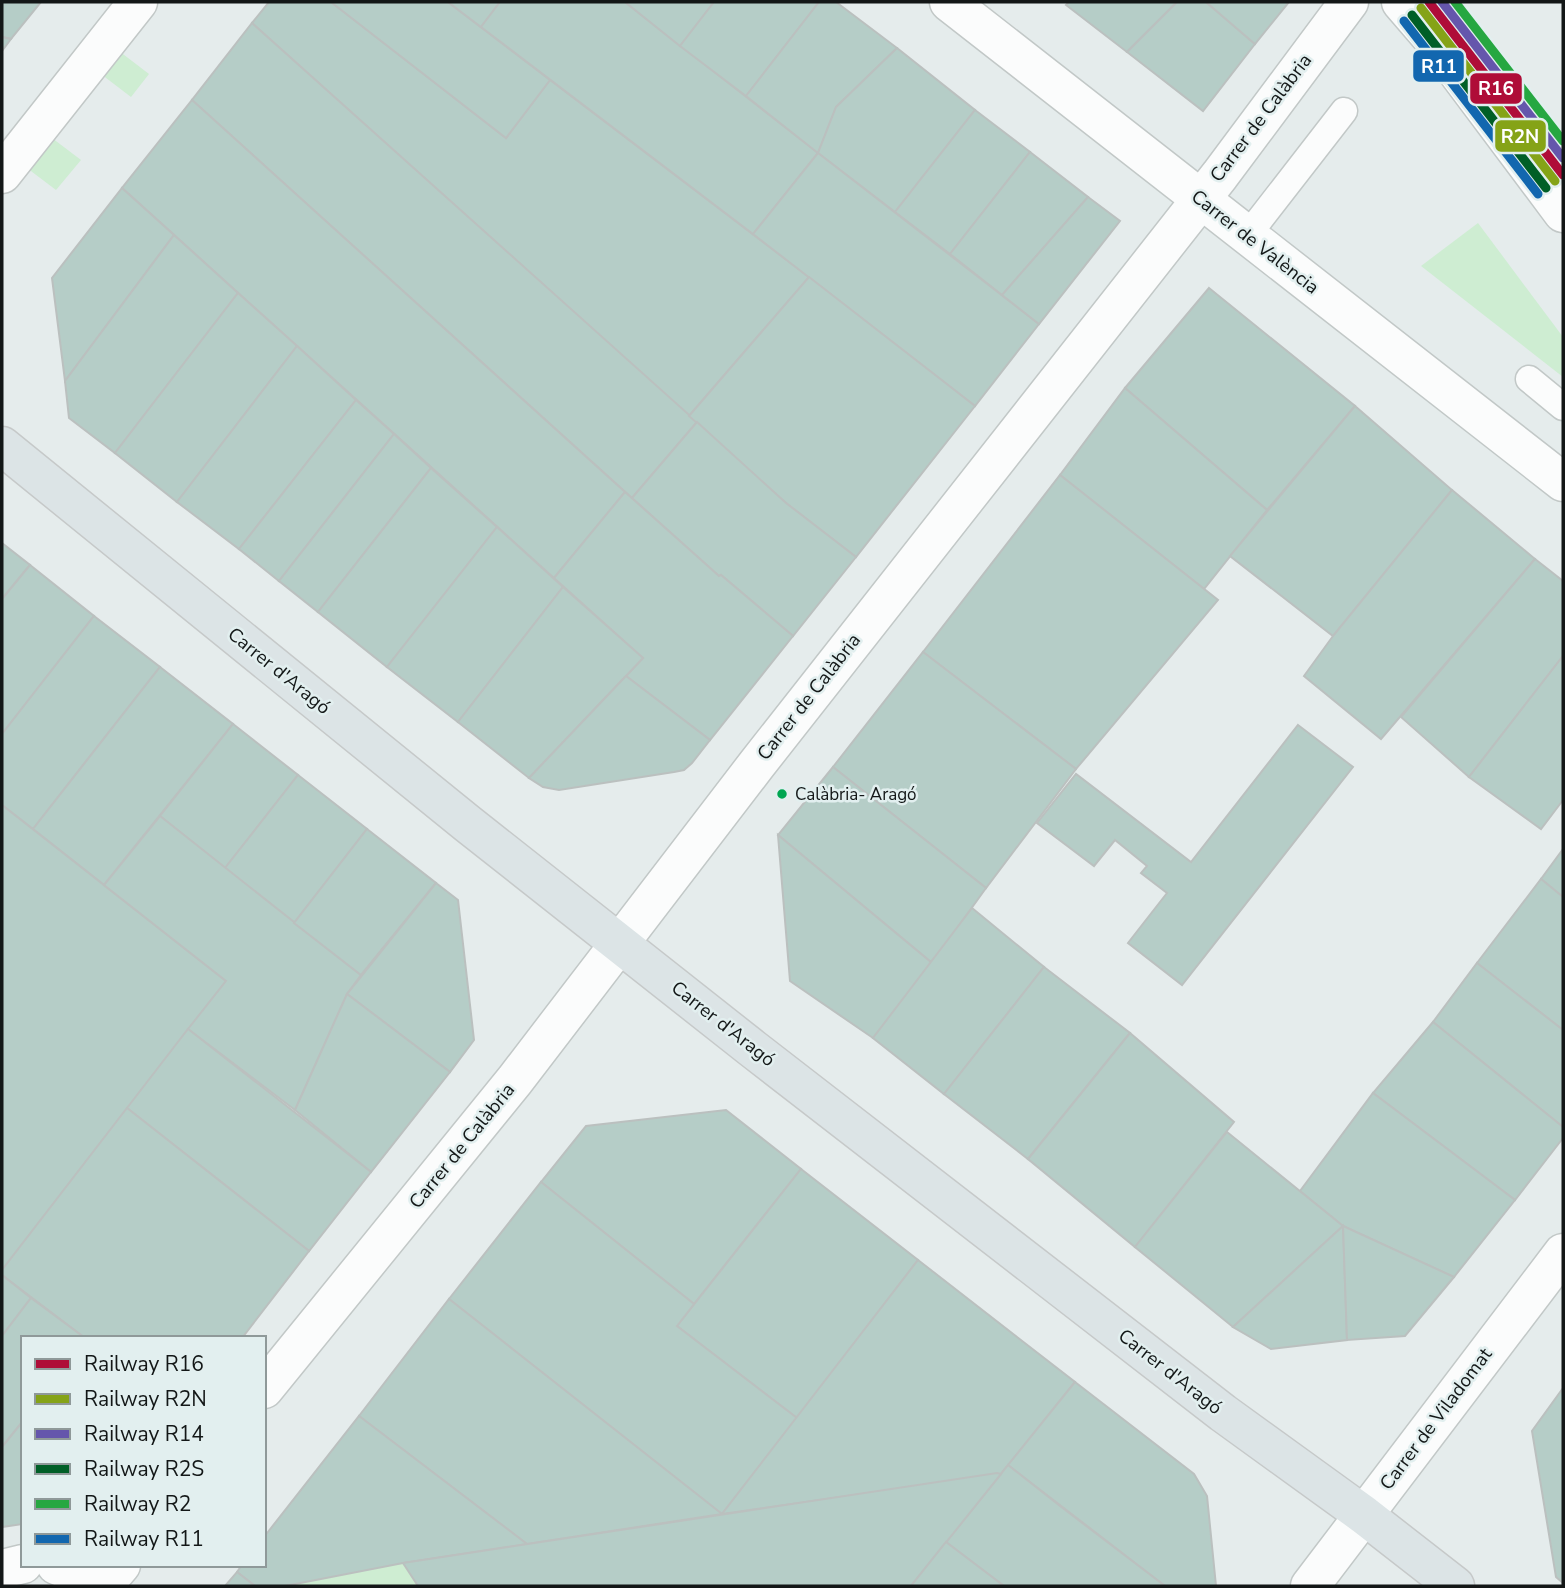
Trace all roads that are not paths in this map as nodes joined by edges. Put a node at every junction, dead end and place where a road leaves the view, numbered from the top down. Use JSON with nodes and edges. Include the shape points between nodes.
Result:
{"nodes":[{"id":1,"x":138,"y":2,"type":"edge"},
{"id":2,"x":949,"y":2,"type":"edge"},
{"id":3,"x":1349,"y":2,"type":"edge"},
{"id":4,"x":1401,"y":2,"type":"edge"},
{"id":5,"x":1344,"y":111,"type":"dead end"},
{"id":6,"x":2,"y":174,"type":"edge"},
{"id":7,"x":1200,"y":199,"type":"junction"},
{"id":8,"x":1563,"y":213,"type":"edge"},
{"id":9,"x":1247,"y":236,"type":"junction"},
{"id":10,"x":1529,"y":379,"type":"dead end"},
{"id":11,"x":1563,"y":407,"type":"edge"},
{"id":12,"x":2,"y":446,"type":"edge"},
{"id":13,"x":1563,"y":482,"type":"edge"},
{"id":14,"x":620,"y":943,"type":"junction"},
{"id":15,"x":1563,"y":1253,"type":"edge"},
{"id":16,"x":266,"y":1388,"type":"edge"},
{"id":17,"x":1364,"y":1515,"type":"junction"},
{"id":18,"x":21,"y":1564,"type":"edge"},
{"id":19,"x":61,"y":1567,"type":"edge"},
{"id":20,"x":119,"y":1567,"type":"edge"},
{"id":21,"x":2,"y":1569,"type":"edge"},
{"id":22,"x":93,"y":1586,"type":"edge"},
{"id":23,"x":103,"y":1586,"type":"edge"},
{"id":24,"x":1310,"y":1586,"type":"edge"},
{"id":25,"x":1455,"y":1586,"type":"edge"}],
"edges":[{"from":1,"to":6,"type":"street"},
{"from":2,"to":7,"type":"street","name":"Carrer de València"},
{"from":3,"to":7,"type":"street","name":"Carrer de Calàbria"},
{"from":4,"to":8,"type":"street"},
{"from":5,"to":9,"type":"lane"},
{"from":7,"to":9,"type":"street","name":"Carrer de València"},
{"from":7,"to":14,"type":"street","name":"Carrer de Calàbria"},
{"from":9,"to":13,"type":"street","name":"Carrer de València"},
{"from":10,"to":11,"type":"lane"},
{"from":12,"to":14,"type":"main road","name":"Carrer d'Aragó"},
{"from":14,"to":16,"type":"street","name":"Carrer de Calàbria"},
{"from":14,"to":17,"type":"main road","name":"Carrer d'Aragó","via":[[1223,1413]]},
{"from":15,"to":17,"type":"street","name":"Carrer de Viladomat"},
{"from":17,"to":24,"type":"street","name":"Carrer de Viladomat"},
{"from":17,"to":25,"type":"main road","name":"Carrer d'Aragó"},
{"from":18,"to":21,"type":"street"},
{"from":19,"to":22,"type":"street"},
{"from":20,"to":23,"type":"street"}]}
